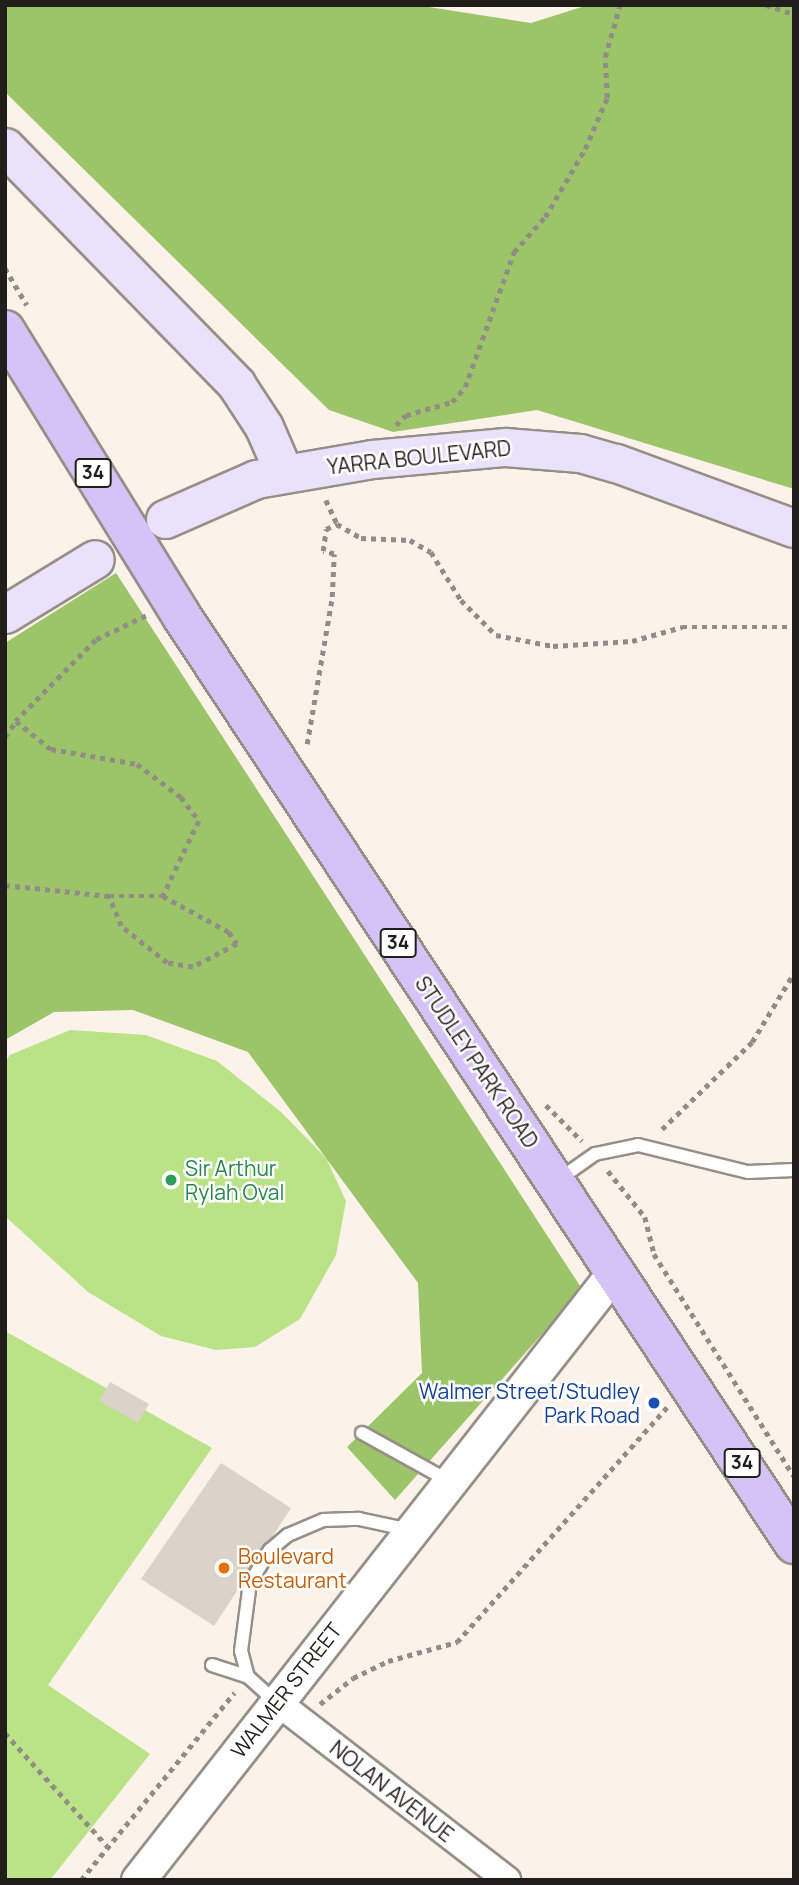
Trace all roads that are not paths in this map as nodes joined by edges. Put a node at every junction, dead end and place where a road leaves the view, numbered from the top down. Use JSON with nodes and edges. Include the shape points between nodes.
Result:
{"nodes":[{"id":1,"x":5,"y":147,"type":"edge"},
{"id":2,"x":5,"y":330,"type":"edge"},
{"id":3,"x":284,"y":473,"type":"junction"},
{"id":4,"x":165,"y":519,"type":"dead end"},
{"id":5,"x":794,"y":528,"type":"edge"},
{"id":6,"x":95,"y":559,"type":"dead end"},
{"id":7,"x":5,"y":614,"type":"edge"},
{"id":8,"x":794,"y":1170,"type":"edge"},
{"id":9,"x":556,"y":1181,"type":"junction"},
{"id":10,"x":616,"y":1270,"type":"junction"},
{"id":11,"x":362,"y":1433,"type":"dead end"},
{"id":12,"x":449,"y":1481,"type":"junction"},
{"id":13,"x":410,"y":1530,"type":"junction"},
{"id":14,"x":794,"y":1544,"type":"edge"},
{"id":15,"x":212,"y":1665,"type":"dead end"},
{"id":16,"x":248,"y":1676,"type":"junction"},
{"id":17,"x":276,"y":1702,"type":"junction"},
{"id":18,"x":138,"y":1880,"type":"edge"},
{"id":19,"x":507,"y":1880,"type":"edge"}],
"edges":[{"from":1,"to":3,"type":"main road","via":[[236,384],[258,416]]},
{"from":2,"to":9,"type":"main road","name":"STUDLEY PARK ROAD","number":"34","via":[[181,615]]},
{"from":3,"to":4,"type":"main road","name":"YARRA BOULEVARD","via":[[213,494]]},
{"from":3,"to":5,"type":"main road","name":"YARRA BOULEVARD","via":[[455,450],[540,447],[616,463]]},
{"from":6,"to":7,"type":"main road"},
{"from":8,"to":9,"type":"lane","via":[[748,1172],[638,1145],[595,1154]]},
{"from":9,"to":10,"type":"main road","name":"STUDLEY PARK ROAD","number":"34"},
{"from":10,"to":12,"type":"street","name":"WALMER STREET"},
{"from":10,"to":14,"type":"main road","name":"STUDLEY PARK ROAD","number":"34"},
{"from":11,"to":12,"type":"lane"},
{"from":12,"to":13,"type":"street","name":"WALMER STREET"},
{"from":13,"to":16,"type":"lane","via":[[359,1519],[324,1520],[288,1535],[270,1549],[250,1583],[243,1614],[241,1651]]},
{"from":13,"to":17,"type":"street","name":"WALMER STREET"},
{"from":15,"to":16,"type":"lane"},
{"from":16,"to":17,"type":"lane"},
{"from":17,"to":18,"type":"street","name":"WALMER STREET"},
{"from":17,"to":19,"type":"street","name":"NOLAN AVENUE"}]}
